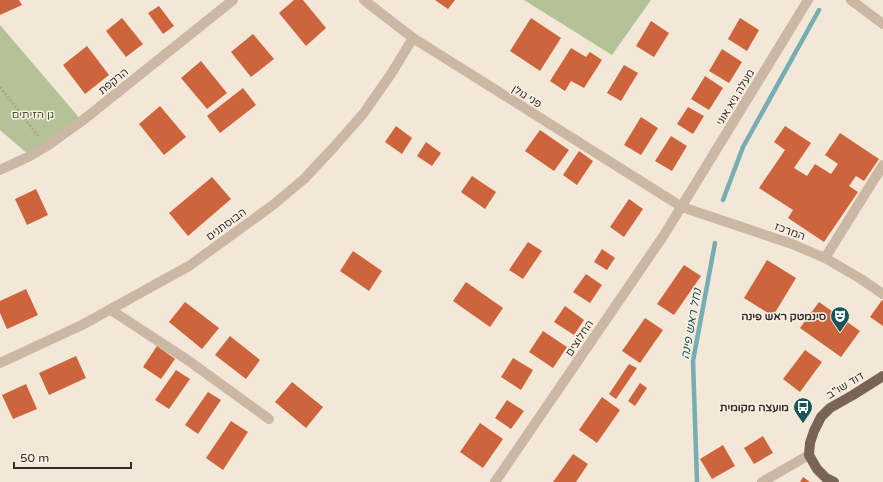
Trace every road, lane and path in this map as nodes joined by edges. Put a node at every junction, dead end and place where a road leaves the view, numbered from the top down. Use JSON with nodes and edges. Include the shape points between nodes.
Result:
{"nodes":[{"id":1,"x":233,"y":0,"type":"edge"},
{"id":2,"x":364,"y":0,"type":"edge"},
{"id":3,"x":808,"y":0,"type":"edge"},
{"id":4,"x":852,"y":0,"type":"edge"},
{"id":5,"x":883,"y":24,"type":"edge"},
{"id":6,"x":413,"y":38,"type":"junction"},
{"id":7,"x":0,"y":87,"type":"edge"},
{"id":8,"x":47,"y":146,"type":"junction"},
{"id":9,"x":883,"y":165,"type":"edge"},
{"id":10,"x":0,"y":170,"type":"edge"},
{"id":11,"x":682,"y":207,"type":"junction"},
{"id":12,"x":825,"y":258,"type":"junction"},
{"id":13,"x":883,"y":294,"type":"edge"},
{"id":14,"x":111,"y":310,"type":"junction"},
{"id":15,"x":0,"y":363,"type":"edge"},
{"id":16,"x":883,"y":376,"type":"edge"},
{"id":17,"x":269,"y":419,"type":"dead end"},
{"id":18,"x":810,"y":455,"type":"junction"},
{"id":19,"x":495,"y":482,"type":"edge"},
{"id":20,"x":762,"y":482,"type":"edge"},
{"id":21,"x":834,"y":482,"type":"edge"}],
"edges":[{"from":1,"to":8,"type":"street","name":"הרקפת"},
{"from":2,"to":6,"type":"street","name":"פני גולן"},
{"from":3,"to":11,"type":"street","name":"מעלה גיא אוני"},
{"from":4,"to":5,"type":"street"},
{"from":6,"to":11,"type":"street","name":"פני גולן"},
{"from":6,"to":14,"type":"street","name":"הבוסתנים","via":[[363,114],[304,179],[273,205],[189,266]]},
{"from":7,"to":8,"type":"path"},
{"from":8,"to":10,"type":"street","name":"הרקפת"},
{"from":9,"to":12,"type":"street"},
{"from":11,"to":12,"type":"street","name":"המרכז","via":[[792,244]]},
{"from":11,"to":19,"type":"street","name":"החלוצים"},
{"from":12,"to":13,"type":"street","name":"המרכז"},
{"from":14,"to":15,"type":"street","name":"הבוסתנים"},
{"from":14,"to":17,"type":"street","via":[[189,361]]},
{"from":16,"to":18,"type":"main road","name":"דוד שו\"ב","via":[[821,416],[810,443]]},
{"from":18,"to":20,"type":"street"},
{"from":18,"to":21,"type":"main road","via":[[817,469]]}]}
